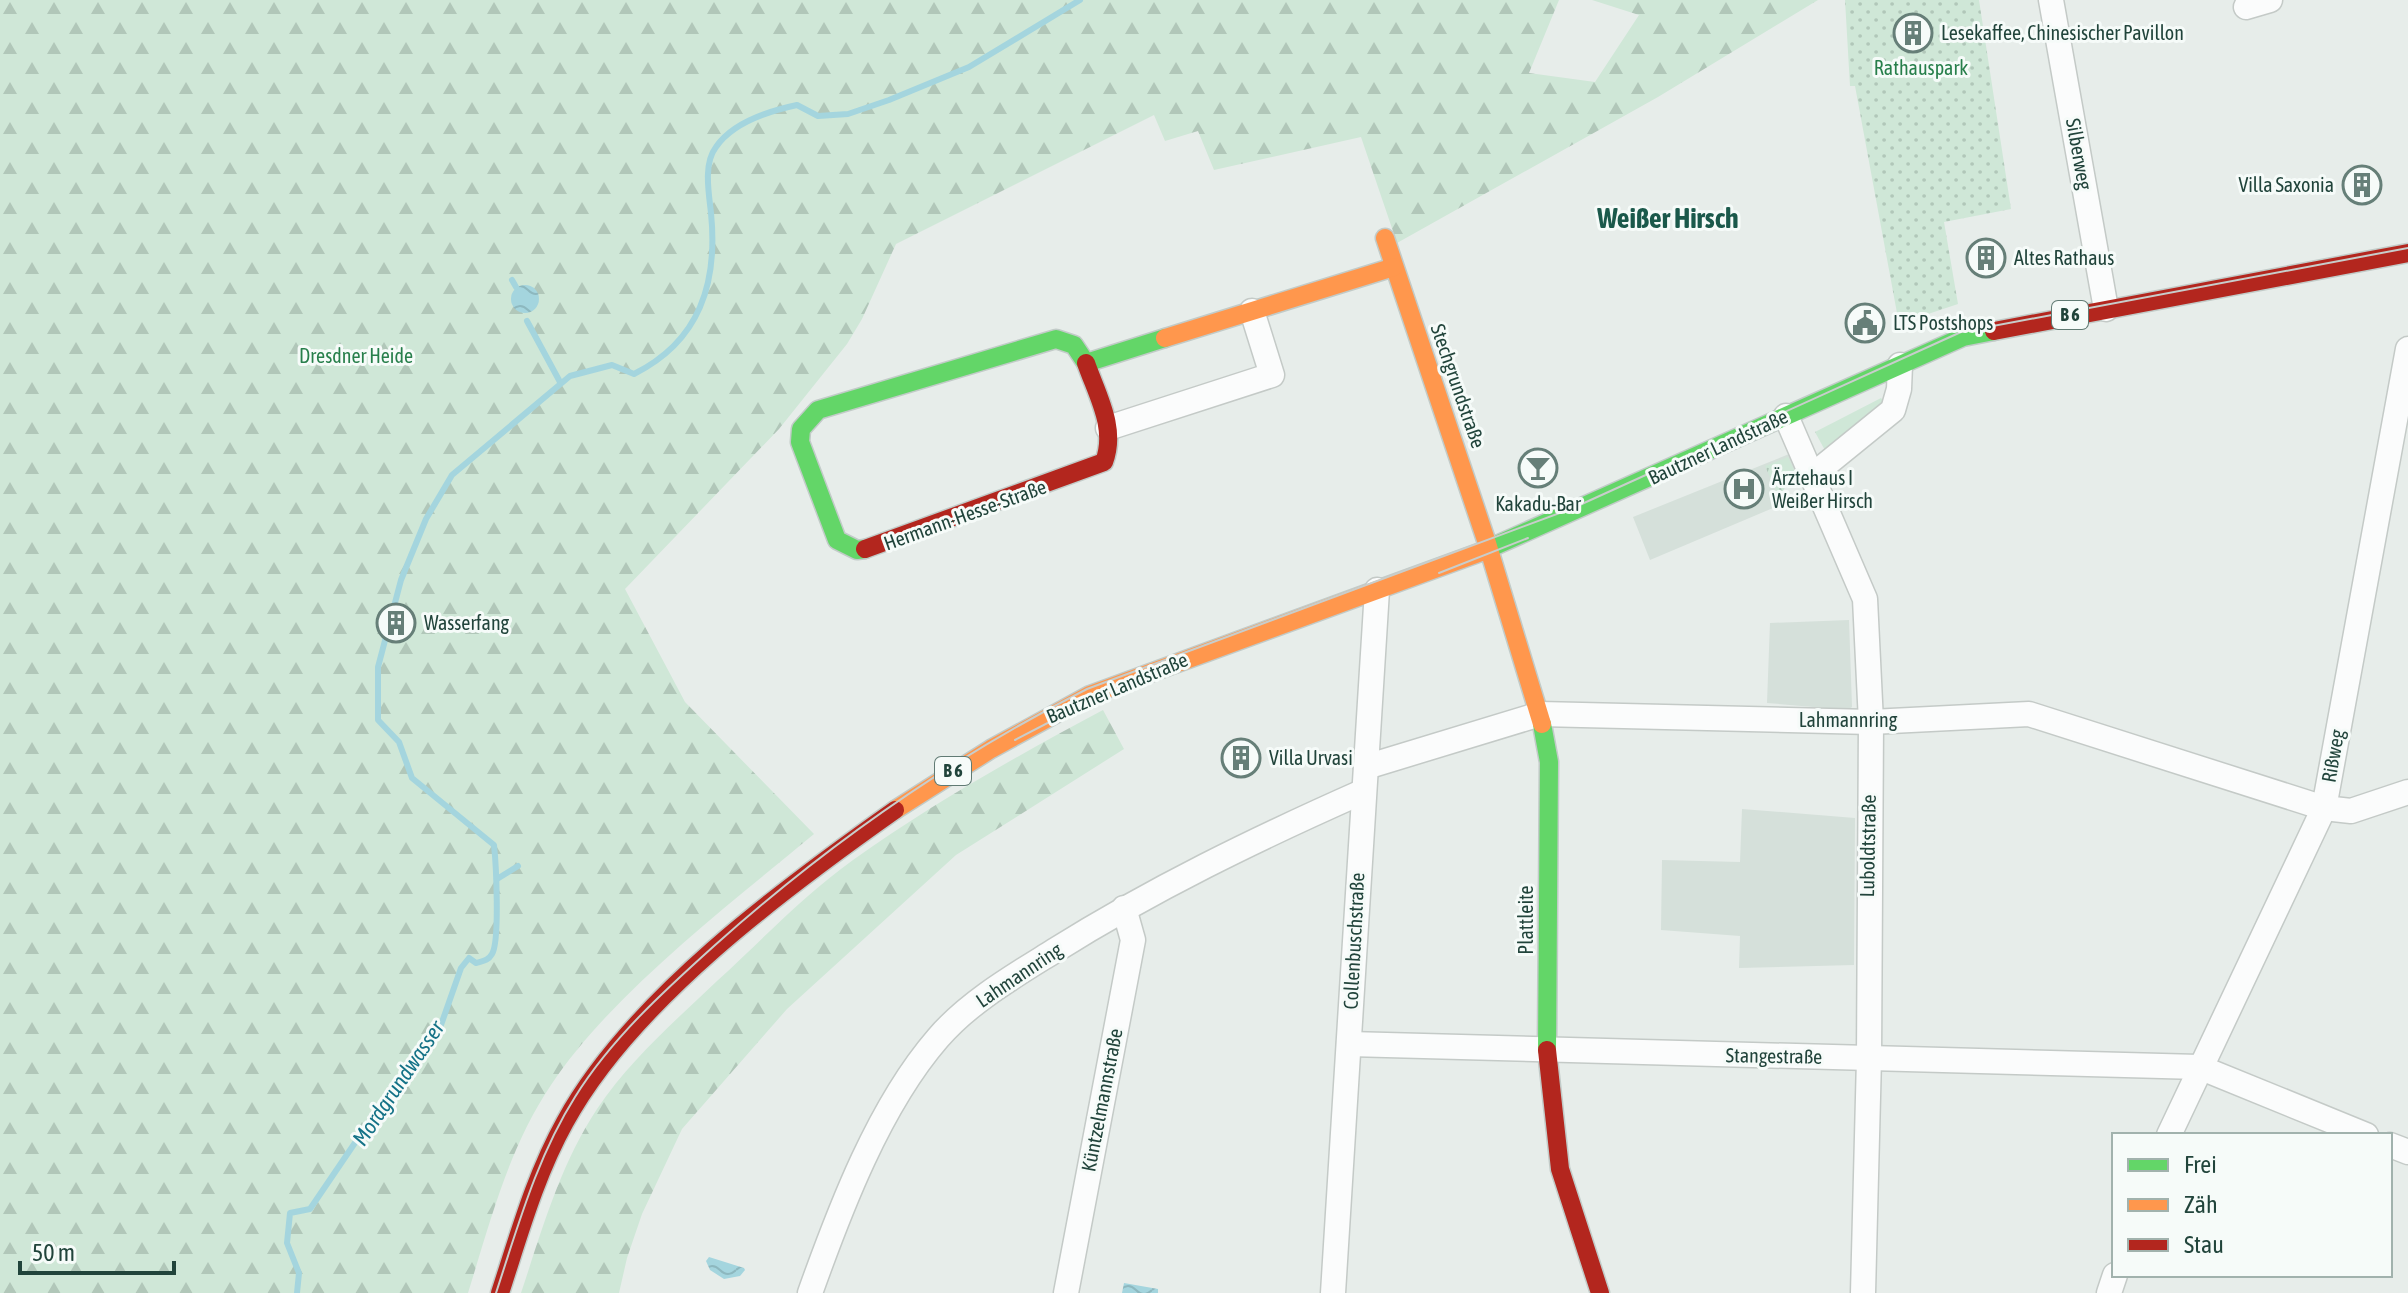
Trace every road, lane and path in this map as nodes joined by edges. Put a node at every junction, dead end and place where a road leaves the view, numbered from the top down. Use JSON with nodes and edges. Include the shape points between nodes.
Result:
{"nodes":[{"id":1,"x":2051,"y":0,"type":"edge"},
{"id":2,"x":2270,"y":0,"type":"edge"},
{"id":3,"x":2246,"y":7,"type":"dead end"},
{"id":4,"x":1385,"y":238,"type":"dead end"},
{"id":5,"x":2408,"y":253,"type":"edge"},
{"id":6,"x":1394,"y":267,"type":"junction"},
{"id":7,"x":2106,"y":309,"type":"junction"},
{"id":8,"x":1252,"y":311,"type":"junction"},
{"id":9,"x":2408,"y":349,"type":"edge"},
{"id":10,"x":1086,"y":363,"type":"junction"},
{"id":11,"x":1900,"y":365,"type":"junction"},
{"id":12,"x":1786,"y":416,"type":"junction"},
{"id":13,"x":1108,"y":428,"type":"junction"},
{"id":14,"x":1813,"y":475,"type":"junction"},
{"id":15,"x":1489,"y":549,"type":"junction"},
{"id":16,"x":1377,"y":590,"type":"junction"},
{"id":17,"x":1540,"y":714,"type":"junction"},
{"id":18,"x":1871,"y":722,"type":"junction"},
{"id":19,"x":1366,"y":767,"type":"junction"},
{"id":20,"x":1362,"y":792,"type":"junction"},
{"id":21,"x":2405,"y":798,"type":"edge"},
{"id":22,"x":2324,"y":808,"type":"junction"},
{"id":23,"x":1124,"y":908,"type":"junction"},
{"id":24,"x":1349,"y":1044,"type":"junction"},
{"id":25,"x":1547,"y":1052,"type":"junction"},
{"id":26,"x":1869,"y":1058,"type":"junction"},
{"id":27,"x":2199,"y":1067,"type":"junction"},
{"id":28,"x":2170,"y":1133,"type":"edge"},
{"id":29,"x":2361,"y":1133,"type":"edge"},
{"id":30,"x":500,"y":1293,"type":"edge"},
{"id":31,"x":810,"y":1293,"type":"edge"},
{"id":32,"x":1066,"y":1293,"type":"edge"},
{"id":33,"x":1333,"y":1293,"type":"edge"},
{"id":34,"x":1600,"y":1293,"type":"edge"},
{"id":35,"x":1863,"y":1293,"type":"edge"}],
"edges":[{"from":1,"to":7,"type":"street","name":"Silberweg"},
{"from":2,"to":3,"type":"street"},
{"from":4,"to":6,"type":"main road","name":"Stechgrundstraße"},
{"from":5,"to":7,"type":"main road","name":"Bautzner Landstraße","number":"B 6"},
{"from":6,"to":8,"type":"main road"},
{"from":6,"to":15,"type":"main road","name":"Stechgrundstraße"},
{"from":7,"to":11,"type":"main road","name":"Bautzner Landstraße","number":"B 6","via":[[1963,337]]},
{"from":8,"to":10,"type":"main road"},
{"from":8,"to":13,"type":"street","via":[[1272,375]]},
{"from":9,"to":22,"type":"street","name":"Rißweg"},
{"from":10,"to":13,"type":"main road"},
{"from":10,"to":13,"type":"main road","name":"Hermann-Hesse-Straße","via":[[1074,345],[1056,339],[818,410],[801,429],[800,442],[830,529],[837,540],[857,550],[1095,468],[1109,455]]},
{"from":11,"to":12,"type":"main road","name":"Bautzner Landstraße","number":"B 6"},
{"from":11,"to":14,"type":"street","via":[[1893,410]]},
{"from":12,"to":14,"type":"street","name":"Luboldtstraße"},
{"from":12,"to":15,"type":"main road","name":"Bautzner Landstraße","number":"B 6"},
{"from":14,"to":18,"type":"street","name":"Luboldtstraße","via":[[1865,599]]},
{"from":15,"to":16,"type":"main road","name":"Bautzner Landstraße","number":"B 6"},
{"from":15,"to":17,"type":"main road","name":"Plattleite"},
{"from":16,"to":19,"type":"street","name":"Collenbuschstraße"},
{"from":16,"to":30,"type":"main road","name":"Bautzner Landstraße","number":"B 6","via":[[1090,695],[983,752],[820,862],[679,983],[600,1069],[538,1177]]},
{"from":17,"to":18,"type":"street","name":"Lahmannring"},
{"from":17,"to":19,"type":"street","name":"Lahmannring"},
{"from":17,"to":25,"type":"main road","name":"Plattleite","via":[[1549,762]]},
{"from":18,"to":22,"type":"street","name":"Lahmannring","via":[[2029,714]]},
{"from":18,"to":26,"type":"street","name":"Luboldtstraße"},
{"from":19,"to":20,"type":"street","name":"Collenbuschstraße"},
{"from":20,"to":23,"type":"street","name":"Lahmannring","via":[[1241,846]]},
{"from":20,"to":24,"type":"street","name":"Collenbuschstraße"},
{"from":21,"to":22,"type":"street","name":"Lahmannring","via":[[2351,811]]},
{"from":22,"to":27,"type":"street","name":"Rißweg"},
{"from":23,"to":31,"type":"street","name":"Lahmannring","via":[[1017,974],[939,1036],[896,1098]]},
{"from":23,"to":32,"type":"street","name":"Küntzelmannstraße","via":[[1133,940]]},
{"from":24,"to":25,"type":"street","name":"Stangestraße"},
{"from":24,"to":33,"type":"street","name":"Collenbuschstraße"},
{"from":25,"to":26,"type":"street","name":"Stangestraße"},
{"from":25,"to":34,"type":"main road","name":"Plattleite","via":[[1560,1169]]},
{"from":26,"to":27,"type":"street","name":"Stangestraße"},
{"from":26,"to":35,"type":"street","name":"Luboldtstraße"},
{"from":27,"to":28,"type":"street","name":"Rißweg"},
{"from":27,"to":29,"type":"street"}]}
